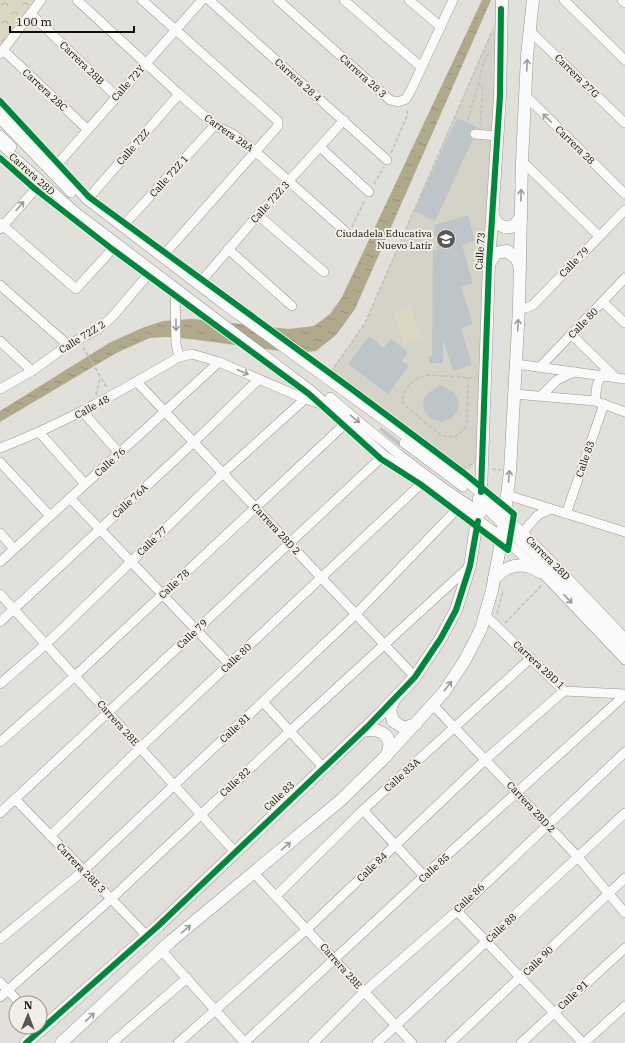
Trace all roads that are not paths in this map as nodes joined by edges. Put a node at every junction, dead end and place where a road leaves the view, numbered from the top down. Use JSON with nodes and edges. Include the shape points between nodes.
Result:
{"nodes":[{"id":1,"x":41,"y":0,"type":"edge"},
{"id":2,"x":77,"y":0,"type":"edge"},
{"id":3,"x":142,"y":0,"type":"edge"},
{"id":4,"x":202,"y":0,"type":"edge"},
{"id":5,"x":209,"y":0,"type":"edge"},
{"id":6,"x":278,"y":0,"type":"edge"},
{"id":7,"x":344,"y":0,"type":"edge"},
{"id":8,"x":409,"y":0,"type":"edge"},
{"id":9,"x":453,"y":0,"type":"edge"},
{"id":10,"x":502,"y":0,"type":"edge"},
{"id":11,"x":533,"y":0,"type":"edge"},
{"id":12,"x":564,"y":0,"type":"edge"},
{"id":13,"x":622,"y":0,"type":"edge"},
{"id":14,"x":625,"y":3,"type":"edge"},
{"id":15,"x":31,"y":14,"type":"junction"},
{"id":16,"x":440,"y":26,"type":"junction"},
{"id":17,"x":175,"y":30,"type":"junction"},
{"id":18,"x":529,"y":30,"type":"junction"},
{"id":19,"x":1,"y":52,"type":"edge"},
{"id":20,"x":625,"y":60,"type":"edge"},
{"id":21,"x":146,"y":63,"type":"junction"},
{"id":22,"x":421,"y":67,"type":"junction"},
{"id":23,"x":179,"y":94,"type":"junction"},
{"id":24,"x":116,"y":96,"type":"junction"},
{"id":25,"x":526,"y":96,"type":"junction"},
{"id":26,"x":0,"y":108,"type":"edge"},
{"id":27,"x":0,"y":119,"type":"edge"},
{"id":28,"x":344,"y":120,"type":"junction"},
{"id":29,"x":625,"y":123,"type":"edge"},
{"id":30,"x":215,"y":125,"type":"junction"},
{"id":31,"x":87,"y":129,"type":"junction"},
{"id":32,"x":478,"y":131,"type":"road end"},
{"id":33,"x":0,"y":136,"type":"edge"},
{"id":34,"x":497,"y":136,"type":"junction"},
{"id":35,"x":0,"y":144,"type":"edge"},
{"id":36,"x":320,"y":147,"type":"junction"},
{"id":37,"x":255,"y":151,"type":"junction"},
{"id":38,"x":387,"y":160,"type":"dead end"},
{"id":39,"x":522,"y":161,"type":"junction"},
{"id":40,"x":55,"y":167,"type":"junction"},
{"id":41,"x":289,"y":181,"type":"junction"},
{"id":42,"x":41,"y":183,"type":"junction"},
{"id":43,"x":369,"y":192,"type":"dead end"},
{"id":44,"x":625,"y":194,"type":"edge"},
{"id":45,"x":87,"y":200,"type":"junction"},
{"id":46,"x":625,"y":210,"type":"edge"},
{"id":47,"x":493,"y":213,"type":"junction"},
{"id":48,"x":258,"y":215,"type":"junction"},
{"id":49,"x":521,"y":218,"type":"junction"},
{"id":50,"x":1,"y":226,"type":"edge"},
{"id":51,"x":122,"y":227,"type":"junction"},
{"id":52,"x":346,"y":232,"type":"dead end"},
{"id":53,"x":599,"y":236,"type":"junction"},
{"id":54,"x":117,"y":244,"type":"junction"},
{"id":55,"x":228,"y":249,"type":"junction"},
{"id":56,"x":162,"y":257,"type":"junction"},
{"id":57,"x":489,"y":264,"type":"junction"},
{"id":58,"x":152,"y":270,"type":"junction"},
{"id":59,"x":520,"y":271,"type":"junction"},
{"id":60,"x":324,"y":272,"type":"dead end"},
{"id":61,"x":625,"y":278,"type":"edge"},
{"id":62,"x":0,"y":285,"type":"edge"},
{"id":63,"x":198,"y":285,"type":"junction"},
{"id":64,"x":175,"y":288,"type":"junction"},
{"id":65,"x":603,"y":302,"type":"junction"},
{"id":66,"x":215,"y":304,"type":"junction"},
{"id":67,"x":292,"y":306,"type":"dead end"},
{"id":68,"x":519,"y":308,"type":"junction"},
{"id":69,"x":625,"y":323,"type":"edge"},
{"id":70,"x":571,"y":334,"type":"junction"},
{"id":71,"x":0,"y":341,"type":"edge"},
{"id":72,"x":68,"y":345,"type":"junction"},
{"id":73,"x":179,"y":356,"type":"junction"},
{"id":74,"x":276,"y":360,"type":"junction"},
{"id":75,"x":219,"y":362,"type":"junction"},
{"id":76,"x":516,"y":364,"type":"junction"},
{"id":77,"x":540,"y":366,"type":"junction"},
{"id":78,"x":32,"y":371,"type":"junction"},
{"id":79,"x":577,"y":371,"type":"junction"},
{"id":80,"x":602,"y":374,"type":"junction"},
{"id":81,"x":614,"y":376,"type":"junction"},
{"id":82,"x":260,"y":379,"type":"junction"},
{"id":83,"x":625,"y":379,"type":"edge"},
{"id":84,"x":137,"y":382,"type":"junction"},
{"id":85,"x":0,"y":389,"type":"edge"},
{"id":86,"x":514,"y":394,"type":"junction"},
{"id":87,"x":542,"y":396,"type":"junction"},
{"id":88,"x":305,"y":399,"type":"junction"},
{"id":89,"x":599,"y":402,"type":"junction"},
{"id":90,"x":332,"y":408,"type":"junction"},
{"id":91,"x":164,"y":411,"type":"junction"},
{"id":92,"x":83,"y":412,"type":"junction"},
{"id":93,"x":625,"y":412,"type":"edge"},
{"id":94,"x":346,"y":423,"type":"junction"},
{"id":95,"x":40,"y":433,"type":"junction"},
{"id":96,"x":194,"y":442,"type":"junction"},
{"id":97,"x":0,"y":448,"type":"edge"},
{"id":98,"x":119,"y":454,"type":"junction"},
{"id":99,"x":384,"y":455,"type":"junction"},
{"id":100,"x":0,"y":462,"type":"edge"},
{"id":101,"x":223,"y":473,"type":"junction"},
{"id":102,"x":424,"y":480,"type":"junction"},
{"id":103,"x":85,"y":484,"type":"junction"},
{"id":104,"x":507,"y":495,"type":"junction"},
{"id":105,"x":70,"y":498,"type":"junction"},
{"id":106,"x":460,"y":506,"type":"junction"},
{"id":107,"x":479,"y":506,"type":"junction"},
{"id":108,"x":256,"y":508,"type":"junction"},
{"id":109,"x":551,"y":509,"type":"junction"},
{"id":110,"x":566,"y":514,"type":"junction"},
{"id":111,"x":50,"y":516,"type":"junction"},
{"id":112,"x":503,"y":526,"type":"junction"},
{"id":113,"x":100,"y":529,"type":"junction"},
{"id":114,"x":0,"y":532,"type":"edge"},
{"id":115,"x":523,"y":532,"type":"junction"},
{"id":116,"x":625,"y":532,"type":"edge"},
{"id":117,"x":289,"y":544,"type":"junction"},
{"id":118,"x":14,"y":549,"type":"junction"},
{"id":119,"x":0,"y":562,"type":"edge"},
{"id":120,"x":130,"y":563,"type":"junction"},
{"id":121,"x":470,"y":566,"type":"junction"},
{"id":122,"x":544,"y":575,"type":"junction"},
{"id":123,"x":322,"y":578,"type":"junction"},
{"id":124,"x":494,"y":579,"type":"junction"},
{"id":125,"x":0,"y":594,"type":"edge"},
{"id":126,"x":162,"y":595,"type":"junction"},
{"id":127,"x":14,"y":610,"type":"junction"},
{"id":128,"x":356,"y":614,"type":"junction"},
{"id":129,"x":486,"y":616,"type":"junction"},
{"id":130,"x":0,"y":622,"type":"edge"},
{"id":131,"x":196,"y":631,"type":"junction"},
{"id":132,"x":625,"y":638,"type":"edge"},
{"id":133,"x":46,"y":644,"type":"junction"},
{"id":134,"x":385,"y":645,"type":"junction"},
{"id":135,"x":625,"y":649,"type":"edge"},
{"id":136,"x":531,"y":658,"type":"junction"},
{"id":137,"x":625,"y":660,"type":"edge"},
{"id":138,"x":229,"y":664,"type":"junction"},
{"id":139,"x":75,"y":676,"type":"junction"},
{"id":140,"x":415,"y":677,"type":"junction"},
{"id":141,"x":0,"y":684,"type":"edge"},
{"id":142,"x":564,"y":691,"type":"junction"},
{"id":143,"x":625,"y":694,"type":"edge"},
{"id":144,"x":395,"y":698,"type":"junction"},
{"id":145,"x":263,"y":702,"type":"junction"},
{"id":146,"x":433,"y":705,"type":"junction"},
{"id":147,"x":108,"y":712,"type":"junction"},
{"id":148,"x":416,"y":724,"type":"junction"},
{"id":149,"x":455,"y":728,"type":"junction"},
{"id":150,"x":290,"y":731,"type":"junction"},
{"id":151,"x":362,"y":731,"type":"junction"},
{"id":152,"x":0,"y":742,"type":"edge"},
{"id":153,"x":140,"y":748,"type":"junction"},
{"id":154,"x":625,"y":752,"type":"edge"},
{"id":155,"x":384,"y":758,"type":"junction"},
{"id":156,"x":486,"y":759,"type":"junction"},
{"id":157,"x":324,"y":768,"type":"junction"},
{"id":158,"x":174,"y":785,"type":"junction"},
{"id":159,"x":517,"y":792,"type":"junction"},
{"id":160,"x":14,"y":799,"type":"junction"},
{"id":161,"x":363,"y":810,"type":"junction"},
{"id":162,"x":0,"y":813,"type":"edge"},
{"id":163,"x":625,"y":813,"type":"edge"},
{"id":164,"x":201,"y":815,"type":"junction"},
{"id":165,"x":548,"y":825,"type":"junction"},
{"id":166,"x":50,"y":836,"type":"junction"},
{"id":167,"x":395,"y":845,"type":"junction"},
{"id":168,"x":235,"y":852,"type":"junction"},
{"id":169,"x":577,"y":856,"type":"junction"},
{"id":170,"x":83,"y":871,"type":"junction"},
{"id":171,"x":254,"y":872,"type":"junction"},
{"id":172,"x":424,"y":876,"type":"junction"},
{"id":173,"x":625,"y":878,"type":"edge"},
{"id":174,"x":608,"y":894,"type":"junction"},
{"id":175,"x":276,"y":896,"type":"junction"},
{"id":176,"x":111,"y":899,"type":"junction"},
{"id":177,"x":457,"y":911,"type":"junction"},
{"id":178,"x":625,"y":913,"type":"edge"},
{"id":179,"x":307,"y":929,"type":"junction"},
{"id":180,"x":147,"y":936,"type":"junction"},
{"id":181,"x":0,"y":939,"type":"edge"},
{"id":182,"x":486,"y":942,"type":"junction"},
{"id":183,"x":625,"y":948,"type":"edge"},
{"id":184,"x":161,"y":950,"type":"junction"},
{"id":185,"x":336,"y":960,"type":"junction"},
{"id":186,"x":187,"y":978,"type":"junction"},
{"id":187,"x":520,"y":978,"type":"junction"},
{"id":188,"x":0,"y":982,"type":"edge"},
{"id":189,"x":8,"y":990,"type":"junction"},
{"id":190,"x":364,"y":992,"type":"junction"},
{"id":191,"x":13,"y":995,"type":"edge"},
{"id":192,"x":0,"y":997,"type":"edge"},
{"id":193,"x":625,"y":1006,"type":"edge"},
{"id":194,"x":215,"y":1009,"type":"junction"},
{"id":195,"x":553,"y":1013,"type":"junction"},
{"id":196,"x":48,"y":1021,"type":"edge"},
{"id":197,"x":396,"y":1025,"type":"junction"},
{"id":198,"x":34,"y":1035,"type":"edge"},
{"id":199,"x":26,"y":1043,"type":"edge"},
{"id":200,"x":62,"y":1043,"type":"edge"},
{"id":201,"x":112,"y":1043,"type":"edge"},
{"id":202,"x":178,"y":1043,"type":"edge"},
{"id":203,"x":245,"y":1043,"type":"edge"},
{"id":204,"x":313,"y":1043,"type":"edge"},
{"id":205,"x":377,"y":1043,"type":"edge"},
{"id":206,"x":412,"y":1043,"type":"edge"},
{"id":207,"x":450,"y":1043,"type":"edge"},
{"id":208,"x":521,"y":1043,"type":"edge"},
{"id":209,"x":584,"y":1043,"type":"edge"}],
"edges":[{"from":1,"to":15,"type":"street"},
{"from":2,"to":21,"type":"street","name":"Carrera 28A"},
{"from":3,"to":17,"type":"street"},
{"from":4,"to":17,"type":"street","name":"Calle 72Y"},
{"from":5,"to":28,"type":"street","name":"Carrera 28 4"},
{"from":6,"to":22,"type":"street","name":"Carrera 28 3","via":[[390,100],[398,102],[406,99]]},
{"from":7,"to":22,"type":"street"},
{"from":8,"to":16,"type":"street"},
{"from":9,"to":16,"type":"street","name":"Carrera 28 3"},
{"from":10,"to":34,"type":"main road","name":"Calle 73"},
{"from":11,"to":18,"type":"main road"},
{"from":12,"to":20,"type":"street"},
{"from":13,"to":14,"type":"street"},
{"from":15,"to":19,"type":"street"},
{"from":15,"to":24,"type":"street","name":"Carrera 28B"},
{"from":16,"to":22,"type":"street","name":"Carrera 28 3"},
{"from":17,"to":21,"type":"street","name":"Calle 72Y"},
{"from":17,"to":37,"type":"street","via":[[278,121],[278,126]]},
{"from":25,"to":18,"type":"main road","one_way":true},
{"from":18,"to":29,"type":"street","name":"Carrera 27G"},
{"from":19,"to":31,"type":"street","name":"Carrera 28C"},
{"from":21,"to":23,"type":"street","name":"Carrera 28A"},
{"from":21,"to":24,"type":"street","name":"Calle 72Y"},
{"from":23,"to":30,"type":"street","name":"Carrera 28A"},
{"from":23,"to":45,"type":"street","name":"Calle 72Z"},
{"from":24,"to":31,"type":"street","name":"Calle 72Y"},
{"from":25,"to":39,"type":"main road"},
{"from":44,"to":25,"type":"street","name":"Carrera 28","one_way":true},
{"from":26,"to":40,"type":"street","name":"Carrera 28D"},
{"from":27,"to":66,"type":"street","via":[[83,204]]},
{"from":28,"to":36,"type":"street","name":"Calle 72Z 3"},
{"from":28,"to":38,"type":"street","name":"Carrera 28 4"},
{"from":30,"to":37,"type":"street","name":"Carrera 28A"},
{"from":30,"to":51,"type":"street","name":"Calle 72Z 1"},
{"from":31,"to":40,"type":"street","name":"Calle 72Y"},
{"from":32,"to":34,"type":"street"},
{"from":33,"to":66,"type":"street","via":[[44,179],[79,208]]},
{"from":34,"to":47,"type":"main road","name":"Calle 73"},
{"from":35,"to":42,"type":"street","name":"Carrera 28D"},
{"from":36,"to":41,"type":"street","name":"Calle 72Z 3"},
{"from":36,"to":43,"type":"street"},
{"from":37,"to":41,"type":"street","name":"Carrera 28A"},
{"from":37,"to":56,"type":"street"},
{"from":49,"to":39,"type":"main road","one_way":true},
{"from":39,"to":53,"type":"street"},
{"from":40,"to":45,"type":"street","name":"Carrera 28D"},
{"from":41,"to":48,"type":"street","name":"Calle 72Z 3"},
{"from":41,"to":52,"type":"street","name":"Carrera 28A"},
{"from":50,"to":42,"type":"street","one_way":true},
{"from":42,"to":54,"type":"street","name":"Carrera 28D"},
{"from":45,"to":51,"type":"street","name":"Carrera 28D"},
{"from":46,"to":53,"type":"street","name":"Calle 79"},
{"from":47,"to":49,"type":"main road","via":[[497,223],[503,227],[514,226]]},
{"from":47,"to":57,"type":"main road","name":"Calle 73"},
{"from":48,"to":55,"type":"street","name":"Calle 72Z 3"},
{"from":48,"to":60,"type":"street"},
{"from":49,"to":59,"type":"main road"},
{"from":50,"to":54,"type":"street","via":[[76,289]]},
{"from":51,"to":56,"type":"street","name":"Carrera 28D"},
{"from":53,"to":68,"type":"street","name":"Calle 79","via":[[533,305]]},
{"from":54,"to":58,"type":"street","name":"Carrera 28D"},
{"from":55,"to":63,"type":"street","name":"Calle 72Z 3"},
{"from":55,"to":67,"type":"street"},
{"from":56,"to":63,"type":"street","name":"Carrera 28D"},
{"from":57,"to":59,"type":"main road","via":[[496,253],[507,252],[517,259]]},
{"from":57,"to":107,"type":"main road","name":"Calle 73"},
{"from":58,"to":64,"type":"street","name":"Carrera 28D"},
{"from":58,"to":72,"type":"street","name":"Calle 72Z 2","via":[[112,317],[98,329]]},
{"from":59,"to":68,"type":"main road"},
{"from":61,"to":65,"type":"street","name":"Calle 80"},
{"from":62,"to":72,"type":"street"},
{"from":63,"to":66,"type":"street","name":"Carrera 28D"},
{"from":64,"to":73,"type":"street","one_way":true,"via":[[176,344]]},
{"from":64,"to":74,"type":"street","name":"Carrera 28D"},
{"from":65,"to":69,"type":"street"},
{"from":65,"to":70,"type":"street","name":"Calle 80"},
{"from":66,"to":74,"type":"street"},
{"from":66,"to":107,"type":"street","via":[[457,482]]},
{"from":66,"to":107,"type":"street","name":"Carrera 28D","via":[[304,362],[454,471]]},
{"from":76,"to":68,"type":"main road","one_way":true},
{"from":70,"to":77,"type":"street","name":"Calle 80"},
{"from":70,"to":81,"type":"street"},
{"from":71,"to":78,"type":"street"},
{"from":72,"to":78,"type":"street","name":"Calle 72Z 2"},
{"from":73,"to":75,"type":"street","name":"Carrera 28D","via":[[192,354]]},
{"from":73,"to":84,"type":"street","name":"Calle 48"},
{"from":74,"to":90,"type":"street","name":"Carrera 28D"},
{"from":74,"to":107,"type":"street","one_way":true,"via":[[316,387],[352,418]]},
{"from":75,"to":82,"type":"street","name":"Carrera 28D","one_way":true},
{"from":75,"to":91,"type":"street","name":"Calle 76"},
{"from":76,"to":77,"type":"street"},
{"from":76,"to":86,"type":"main road"},
{"from":77,"to":79,"type":"street"},
{"from":78,"to":85,"type":"street","name":"Calle 72Z 2"},
{"from":79,"to":80,"type":"street"},
{"from":79,"to":87,"type":"street","via":[[557,380]]},
{"from":80,"to":81,"type":"street"},
{"from":80,"to":89,"type":"street","name":"Calle 83","via":[[597,385]]},
{"from":81,"to":83,"type":"street"},
{"from":82,"to":88,"type":"street","name":"Carrera 28D"},
{"from":82,"to":96,"type":"street","name":"Calle 76A"},
{"from":84,"to":91,"type":"street","name":"Carrera 28D 2"},
{"from":84,"to":92,"type":"street","name":"Calle 48"},
{"from":86,"to":87,"type":"street"},
{"from":104,"to":86,"type":"main road","one_way":true},
{"from":87,"to":89,"type":"street"},
{"from":88,"to":90,"type":"street","name":"Carrera 28D"},
{"from":88,"to":101,"type":"street","name":"Calle 77"},
{"from":89,"to":93,"type":"street"},
{"from":89,"to":110,"type":"street","name":"Calle 83"},
{"from":90,"to":94,"type":"street","name":"Carrera 28D"},
{"from":91,"to":96,"type":"street","name":"Carrera 28D 2"},
{"from":91,"to":98,"type":"street","name":"Calle 76"},
{"from":92,"to":95,"type":"street","name":"Calle 48"},
{"from":92,"to":98,"type":"street"},
{"from":94,"to":99,"type":"street","name":"Carrera 28D"},
{"from":94,"to":108,"type":"street","name":"Calle 78"},
{"from":95,"to":97,"type":"street","name":"Calle 48"},
{"from":95,"to":103,"type":"street"},
{"from":96,"to":101,"type":"street","name":"Carrera 28D 2"},
{"from":96,"to":113,"type":"street","name":"Calle 76A"},
{"from":98,"to":103,"type":"street","name":"Calle 76"},
{"from":99,"to":102,"type":"street","name":"Carrera 28D"},
{"from":99,"to":117,"type":"street","name":"Calle 79"},
{"from":100,"to":111,"type":"street"},
{"from":101,"to":108,"type":"street","name":"Carrera 28D 2"},
{"from":101,"to":120,"type":"street","name":"Calle 77"},
{"from":102,"to":106,"type":"street","name":"Carrera 28D"},
{"from":102,"to":123,"type":"street","name":"Calle 80"},
{"from":103,"to":105,"type":"street","name":"Calle 76"},
{"from":104,"to":109,"type":"street"},
{"from":104,"to":112,"type":"main road"},
{"from":105,"to":111,"type":"street","name":"Calle 76"},
{"from":105,"to":113,"type":"street"},
{"from":106,"to":107,"type":"street","name":"Carrera 28D"},
{"from":106,"to":128,"type":"street","name":"Calle 81"},
{"from":107,"to":112,"type":"street","name":"Carrera 28D"},
{"from":107,"to":112,"type":"street","name":"Carrera 28D"},
{"from":107,"to":121,"type":"main road","name":"Calle 83"},
{"from":108,"to":117,"type":"street","name":"Carrera 28D 2"},
{"from":108,"to":126,"type":"street","name":"Calle 78"},
{"from":109,"to":110,"type":"street"},
{"from":109,"to":115,"type":"street","via":[[538,515]]},
{"from":110,"to":116,"type":"street"},
{"from":111,"to":118,"type":"street","name":"Calle 76"},
{"from":112,"to":115,"type":"street","name":"Carrera 28D"},
{"from":112,"to":122,"type":"street","name":"Carrera 28D"},
{"from":112,"to":124,"type":"main road"},
{"from":112,"to":135,"type":"street","via":[[554,573]]},
{"from":113,"to":120,"type":"street"},
{"from":113,"to":127,"type":"street","name":"Calle 76A"},
{"from":114,"to":118,"type":"street"},
{"from":115,"to":132,"type":"street","name":"Carrera 28D"},
{"from":117,"to":123,"type":"street","name":"Carrera 28D 2"},
{"from":117,"to":131,"type":"street","name":"Calle 79"},
{"from":118,"to":119,"type":"street","name":"Calle 76"},
{"from":120,"to":126,"type":"street"},
{"from":120,"to":133,"type":"street","name":"Calle 77"},
{"from":121,"to":134,"type":"street","name":"Calle 82"},
{"from":121,"to":140,"type":"main road","name":"Calle 83","via":[[454,614]]},
{"from":122,"to":124,"type":"main road","via":[[527,565],[512,566]]},
{"from":122,"to":137,"type":"street","name":"Carrera 28D","one_way":true},
{"from":123,"to":128,"type":"street","name":"Carrera 28D 2"},
{"from":123,"to":138,"type":"street","name":"Calle 80"},
{"from":124,"to":129,"type":"main road"},
{"from":125,"to":127,"type":"street","name":"Carrera 28E"},
{"from":126,"to":131,"type":"street"},
{"from":126,"to":139,"type":"street","name":"Calle 78"},
{"from":127,"to":130,"type":"street","name":"Calle 76A"},
{"from":127,"to":133,"type":"street","name":"Carrera 28E"},
{"from":128,"to":134,"type":"street","name":"Carrera 28D 2"},
{"from":128,"to":145,"type":"street","name":"Calle 81"},
{"from":129,"to":136,"type":"street","name":"Carrera 28D 1"},
{"from":146,"to":129,"type":"main road","one_way":true,"via":[[465,660]]},
{"from":131,"to":138,"type":"street"},
{"from":131,"to":147,"type":"street","name":"Calle 79"},
{"from":133,"to":139,"type":"street","name":"Carrera 28E"},
{"from":133,"to":141,"type":"street","name":"Calle 77"},
{"from":134,"to":140,"type":"street","name":"Carrera 28D 2"},
{"from":134,"to":150,"type":"street","name":"Calle 82"},
{"from":136,"to":142,"type":"street","name":"Carrera 28D 1"},
{"from":136,"to":149,"type":"street","name":"Calle 83A"},
{"from":138,"to":153,"type":"street","name":"Calle 80"},
{"from":139,"to":147,"type":"street","name":"Carrera 28E"},
{"from":139,"to":152,"type":"street","name":"Calle 78"},
{"from":140,"to":144,"type":"main road","name":"Calle 83"},
{"from":142,"to":143,"type":"street","name":"Carrera 28D 1"},
{"from":142,"to":156,"type":"street","name":"Calle 84"},
{"from":143,"to":159,"type":"street","name":"Calle 85"},
{"from":144,"to":148,"type":"main road","via":[[390,709],[393,721],[404,728]]},
{"from":144,"to":151,"type":"main road","name":"Calle 83"},
{"from":145,"to":150,"type":"street"},
{"from":145,"to":158,"type":"street","name":"Calle 81"},
{"from":146,"to":148,"type":"main road"},
{"from":146,"to":149,"type":"street","name":"Carrera 28D 2"},
{"from":147,"to":153,"type":"street","name":"Carrera 28E"},
{"from":147,"to":160,"type":"street","name":"Calle 79"},
{"from":148,"to":155,"type":"main road"},
{"from":149,"to":156,"type":"street","name":"Carrera 28D 2"},
{"from":149,"to":161,"type":"street","name":"Calle 83A"},
{"from":150,"to":157,"type":"street"},
{"from":150,"to":164,"type":"street","name":"Calle 82"},
{"from":151,"to":155,"type":"main road","via":[[379,730],[386,735],[389,743]]},
{"from":151,"to":157,"type":"main road","name":"Calle 83"},
{"from":153,"to":158,"type":"street","name":"Carrera 28E"},
{"from":153,"to":166,"type":"street","name":"Calle 80"},
{"from":154,"to":165,"type":"street","name":"Calle 86"},
{"from":171,"to":155,"type":"main road","one_way":true,"via":[[341,800]]},
{"from":156,"to":159,"type":"street","name":"Carrera 28D 2"},
{"from":156,"to":167,"type":"street","name":"Calle 84"},
{"from":157,"to":168,"type":"main road","name":"Calle 83"},
{"from":158,"to":164,"type":"street","name":"Carrera 28E"},
{"from":158,"to":170,"type":"street","name":"Calle 81"},
{"from":159,"to":165,"type":"street","name":"Carrera 28D 2"},
{"from":159,"to":172,"type":"street","name":"Calle 85"},
{"from":160,"to":162,"type":"street","name":"Calle 79"},
{"from":160,"to":166,"type":"street","name":"Carrera 28E 3"},
{"from":161,"to":167,"type":"street"},
{"from":161,"to":175,"type":"street","name":"Calle 83A"},
{"from":163,"to":169,"type":"street","name":"Calle 88"},
{"from":164,"to":168,"type":"street","name":"Carrera 28E"},
{"from":164,"to":176,"type":"street","name":"Calle 82"},
{"from":165,"to":169,"type":"street","name":"Carrera 28D 2"},
{"from":165,"to":177,"type":"street","name":"Calle 86"},
{"from":166,"to":170,"type":"street","name":"Carrera 28E 3"},
{"from":167,"to":172,"type":"street"},
{"from":167,"to":179,"type":"street","name":"Calle 84"},
{"from":168,"to":180,"type":"main road","name":"Calle 83"},
{"from":169,"to":174,"type":"street","name":"Carrera 28D 2"},
{"from":169,"to":182,"type":"street","name":"Calle 88"},
{"from":170,"to":176,"type":"street","name":"Carrera 28E 3"},
{"from":170,"to":181,"type":"street","name":"Calle 81"},
{"from":171,"to":175,"type":"street","name":"Carrera 28E"},
{"from":184,"to":171,"type":"main road","one_way":true},
{"from":172,"to":185,"type":"street","name":"Calle 85"},
{"from":173,"to":174,"type":"street","name":"Calle 90"},
{"from":174,"to":178,"type":"street","name":"Carrera 28D 2"},
{"from":174,"to":187,"type":"street","name":"Calle 90"},
{"from":175,"to":179,"type":"street","name":"Carrera 28E"},
{"from":176,"to":180,"type":"street","name":"Carrera 28E 3"},
{"from":176,"to":189,"type":"street","name":"Calle 82"},
{"from":177,"to":182,"type":"street"},
{"from":177,"to":190,"type":"street","name":"Calle 86"},
{"from":179,"to":185,"type":"street","name":"Carrera 28E"},
{"from":179,"to":194,"type":"street","name":"Calle 84"},
{"from":180,"to":196,"type":"main road","name":"Calle 83"},
{"from":182,"to":187,"type":"street"},
{"from":182,"to":197,"type":"street","name":"Calle 88"},
{"from":183,"to":195,"type":"street","name":"Calle 91"},
{"from":184,"to":186,"type":"street"},
{"from":200,"to":184,"type":"main road","one_way":true},
{"from":185,"to":190,"type":"street","name":"Carrera 28E"},
{"from":185,"to":203,"type":"street","name":"Calle 85"},
{"from":186,"to":194,"type":"street"},
{"from":186,"to":201,"type":"street"},
{"from":187,"to":195,"type":"street"},
{"from":187,"to":207,"type":"street","name":"Calle 90"},
{"from":188,"to":189,"type":"street"},
{"from":189,"to":191,"type":"street"},
{"from":189,"to":192,"type":"street","name":"Calle 82"},
{"from":190,"to":197,"type":"street","name":"Carrera 28E"},
{"from":190,"to":204,"type":"street","name":"Calle 86"},
{"from":193,"to":209,"type":"street"},
{"from":194,"to":202,"type":"street","name":"Calle 84"},
{"from":194,"to":203,"type":"street"},
{"from":195,"to":208,"type":"street","name":"Calle 91"},
{"from":195,"to":209,"type":"street"},
{"from":197,"to":205,"type":"street","name":"Calle 88"},
{"from":197,"to":206,"type":"street","name":"Carrera 28E"},
{"from":198,"to":199,"type":"main road","name":"Calle 83"}]}
